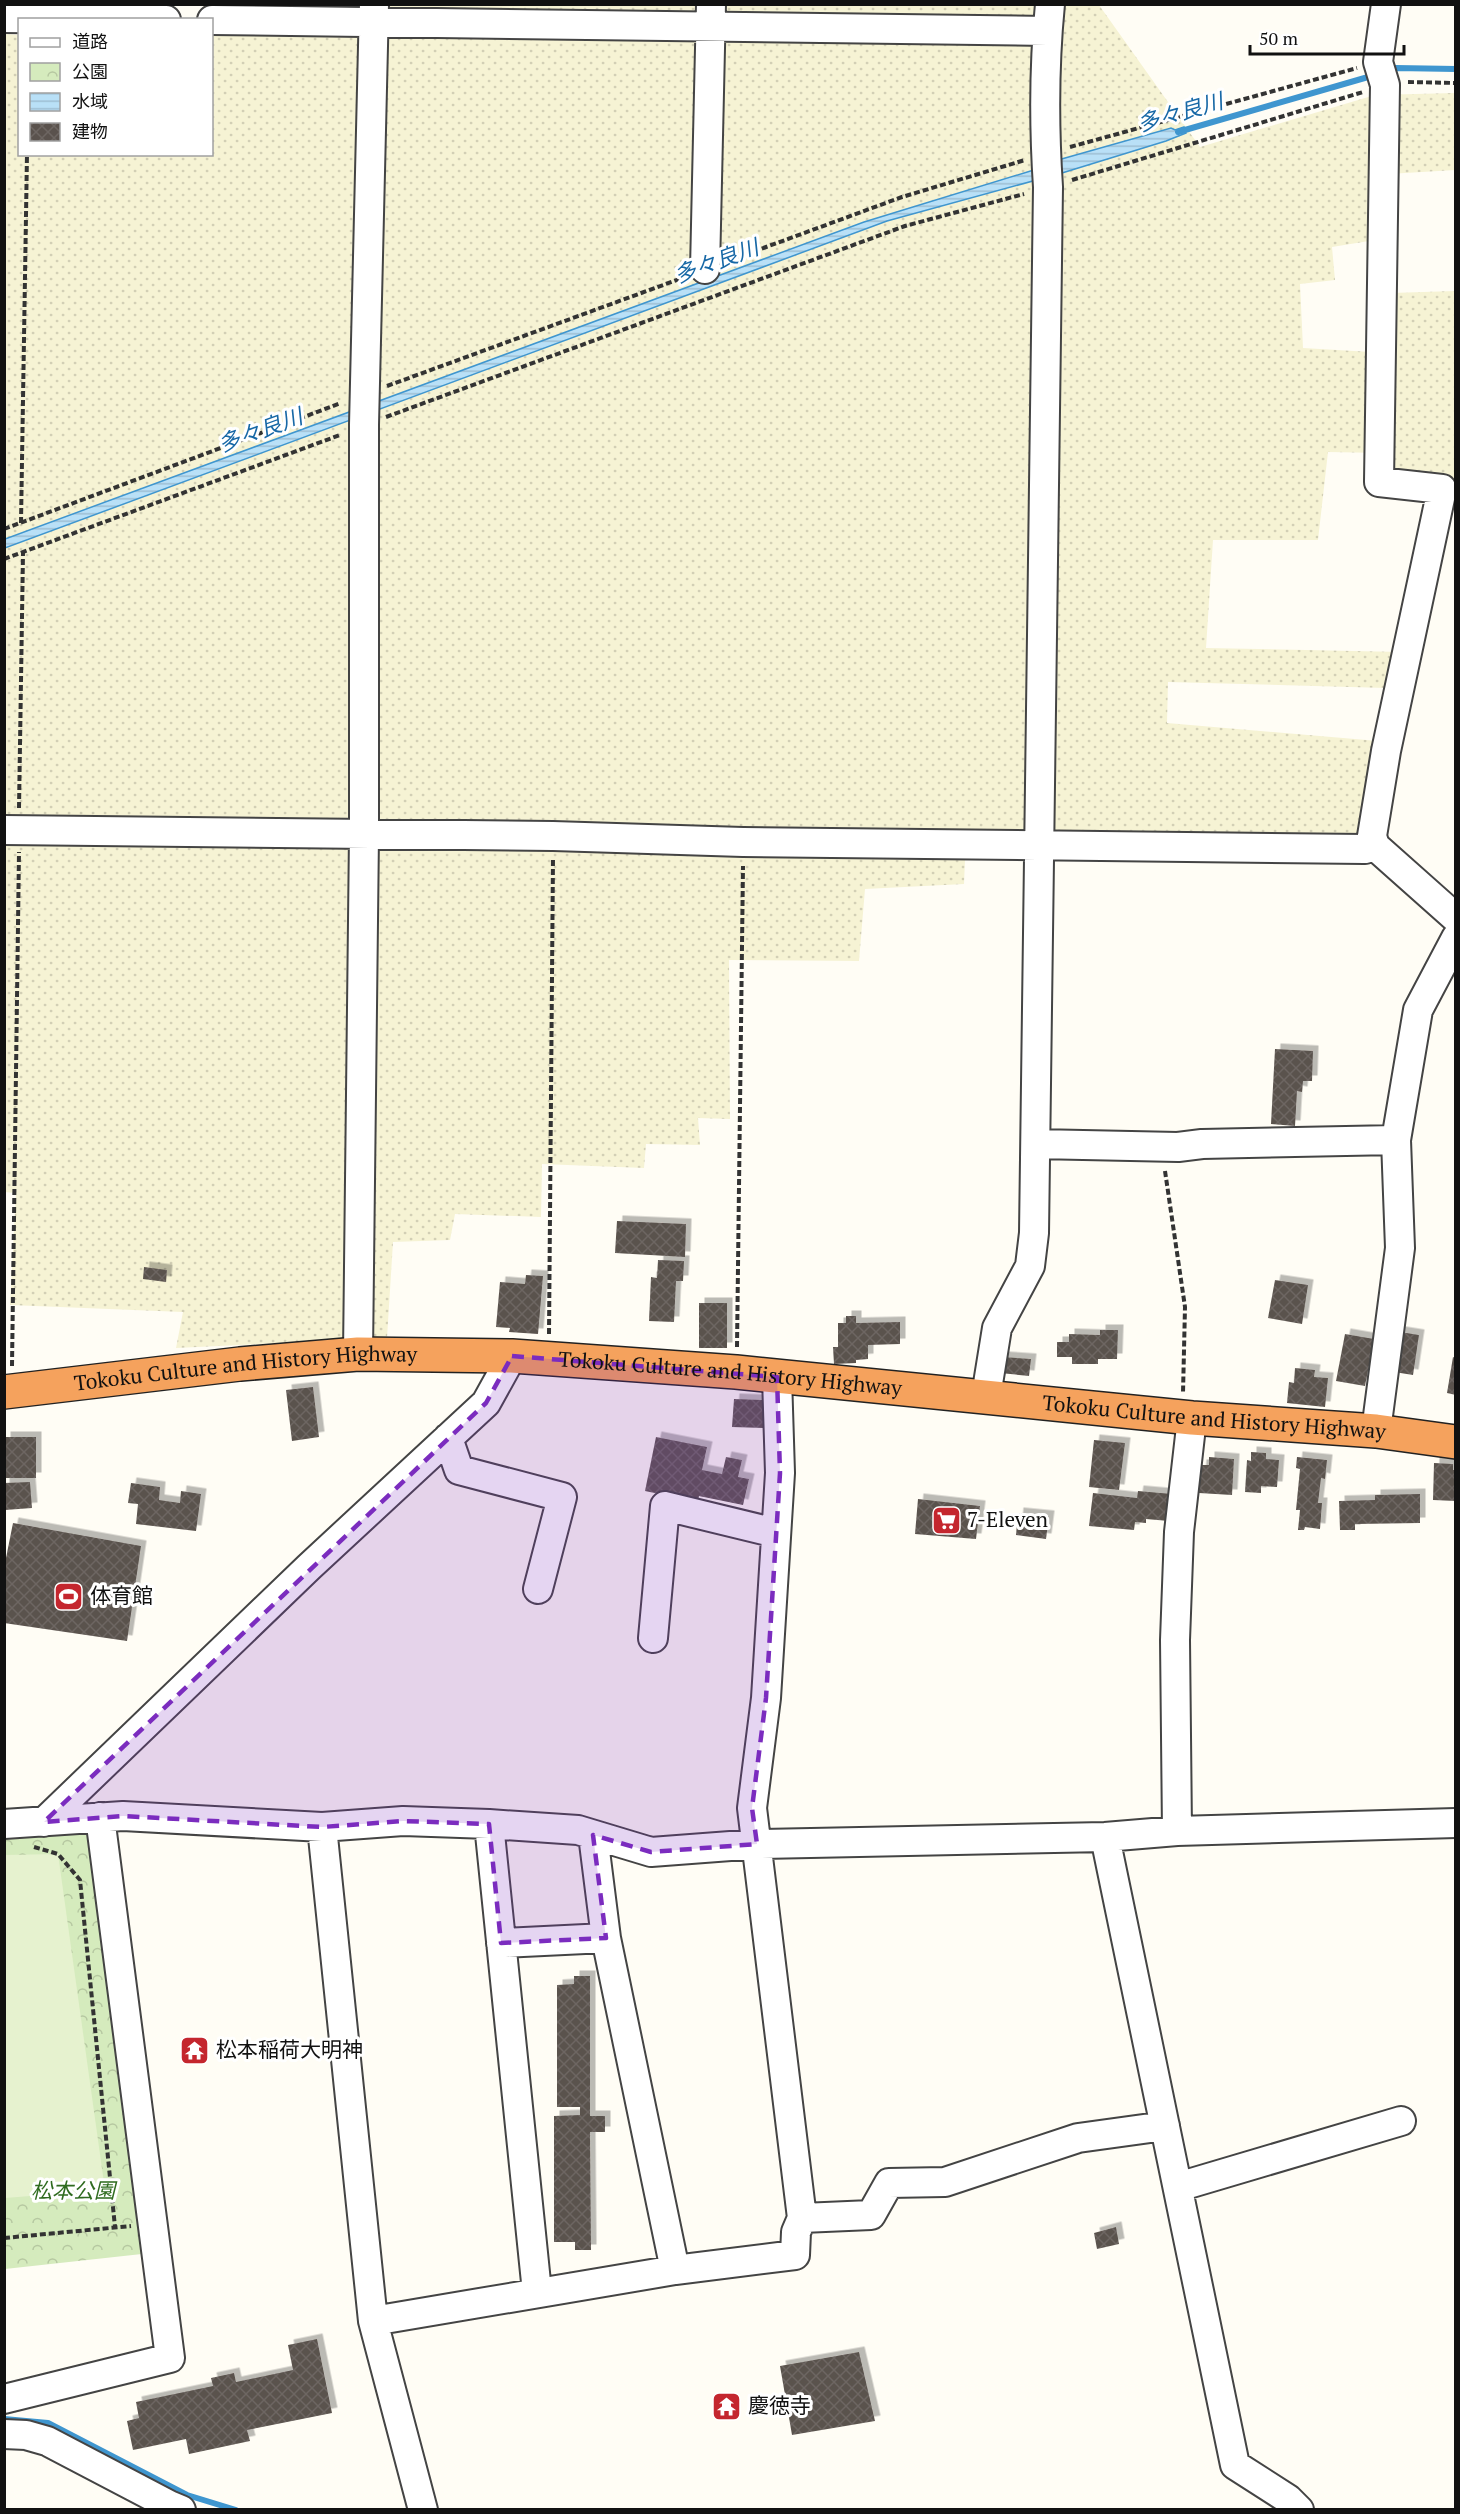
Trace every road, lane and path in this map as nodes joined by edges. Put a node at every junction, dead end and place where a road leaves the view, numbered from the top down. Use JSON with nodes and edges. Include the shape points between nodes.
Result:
{"nodes":[{"id":1,"x":1386,"y":4,"type":"edge"},
{"id":2,"x":21,"y":14,"type":"edge"},
{"id":3,"x":374,"y":14,"type":"edge"},
{"id":4,"x":711,"y":16,"type":"edge"},
{"id":5,"x":118,"y":18,"type":"edge"},
{"id":6,"x":1048,"y":18,"type":"edge"},
{"id":7,"x":213,"y":20,"type":"edge"},
{"id":8,"x":1382,"y":74,"type":"junction"},
{"id":9,"x":1455,"y":83,"type":"edge"},
{"id":10,"x":1046,"y":154,"type":"junction"},
{"id":11,"x":27,"y":156,"type":"edge"},
{"id":12,"x":1048,"y":187,"type":"junction"},
{"id":13,"x":705,"y":269,"type":"dead end"},
{"id":14,"x":366,"y":393,"type":"junction"},
{"id":15,"x":364,"y":425,"type":"junction"},
{"id":16,"x":21,"y":523,"type":"junction"},
{"id":17,"x":4,"y":529,"type":"edge"},
{"id":18,"x":23,"y":553,"type":"junction"},
{"id":19,"x":4,"y":560,"type":"edge"},
{"id":20,"x":12,"y":830,"type":"edge"},
{"id":21,"x":364,"y":834,"type":"junction"},
{"id":22,"x":553,"y":836,"type":"junction"},
{"id":23,"x":743,"y":842,"type":"junction"},
{"id":24,"x":1037,"y":844,"type":"junction"},
{"id":25,"x":1375,"y":846,"type":"junction"},
{"id":26,"x":1455,"y":918,"type":"edge"},
{"id":27,"x":1455,"y":938,"type":"edge"},
{"id":28,"x":1445,"y":982,"type":"edge"},
{"id":29,"x":1396,"y":1140,"type":"junction"},
{"id":30,"x":1036,"y":1144,"type":"junction"},
{"id":31,"x":1170,"y":1147,"type":"junction"},
{"id":32,"x":358,"y":1354,"type":"junction"},
{"id":33,"x":512,"y":1356,"type":"junction"},
{"id":34,"x":549,"y":1358,"type":"junction"},
{"id":35,"x":736,"y":1372,"type":"junction"},
{"id":36,"x":777,"y":1377,"type":"junction"},
{"id":37,"x":8,"y":1392,"type":"edge"},
{"id":38,"x":986,"y":1396,"type":"junction"},
{"id":39,"x":1188,"y":1417,"type":"junction"},
{"id":40,"x":1376,"y":1431,"type":"junction"},
{"id":41,"x":448,"y":1438,"type":"junction"},
{"id":42,"x":1455,"y":1442,"type":"edge"},
{"id":43,"x":776,"y":1533,"type":"junction"},
{"id":44,"x":538,"y":1589,"type":"dead end"},
{"id":45,"x":653,"y":1638,"type":"dead end"},
{"id":46,"x":100,"y":1817,"type":"junction"},
{"id":47,"x":44,"y":1821,"type":"junction"},
{"id":48,"x":1455,"y":1823,"type":"edge"},
{"id":49,"x":4,"y":1824,"type":"edge"},
{"id":50,"x":489,"y":1824,"type":"junction"},
{"id":51,"x":322,"y":1827,"type":"junction"},
{"id":52,"x":1177,"y":1832,"type":"junction"},
{"id":53,"x":593,"y":1834,"type":"junction"},
{"id":54,"x":1105,"y":1837,"type":"junction"},
{"id":55,"x":757,"y":1844,"type":"junction"},
{"id":56,"x":26,"y":1845,"type":"dead end"},
{"id":57,"x":606,"y":1938,"type":"junction"},
{"id":58,"x":501,"y":1943,"type":"junction"},
{"id":59,"x":1401,"y":2121,"type":"dead end"},
{"id":60,"x":1165,"y":2126,"type":"junction"},
{"id":61,"x":1178,"y":2187,"type":"junction"},
{"id":62,"x":801,"y":2218,"type":"junction"},
{"id":63,"x":136,"y":2225,"type":"dead end"},
{"id":64,"x":116,"y":2227,"type":"junction"},
{"id":65,"x":4,"y":2238,"type":"edge"},
{"id":66,"x":675,"y":2270,"type":"junction"},
{"id":67,"x":537,"y":2292,"type":"junction"},
{"id":68,"x":373,"y":2321,"type":"junction"},
{"id":69,"x":4,"y":2399,"type":"edge"},
{"id":70,"x":4,"y":2434,"type":"edge"},
{"id":71,"x":181,"y":2510,"type":"edge"},
{"id":72,"x":423,"y":2510,"type":"edge"},
{"id":73,"x":1299,"y":2510,"type":"edge"}],
"edges":[{"from":1,"to":8,"type":"street"},
{"from":2,"to":5,"type":"street"},
{"from":3,"to":4,"type":"street"},
{"from":3,"to":7,"type":"street"},
{"from":3,"to":14,"type":"street"},
{"from":4,"to":6,"type":"street"},
{"from":4,"to":13,"type":"street"},
{"from":6,"to":10,"type":"street"},
{"from":8,"to":9,"type":"path","via":[[1397,82]]},
{"from":8,"to":10,"type":"path"},
{"from":8,"to":12,"type":"path"},
{"from":8,"to":25,"type":"street","via":[[1379,482],[1442,489],[1386,751],[1371,836]]},
{"from":10,"to":12,"type":"street"},
{"from":11,"to":16,"type":"path"},
{"from":12,"to":15,"type":"path","via":[[905,226]]},
{"from":12,"to":24,"type":"street"},
{"from":14,"to":15,"type":"street"},
{"from":14,"to":16,"type":"path"},
{"from":15,"to":18,"type":"path"},
{"from":15,"to":21,"type":"street"},
{"from":16,"to":17,"type":"path"},
{"from":18,"to":19,"type":"path"},
{"from":18,"to":20,"type":"path"},
{"from":20,"to":21,"type":"street"},
{"from":20,"to":37,"type":"path"},
{"from":21,"to":22,"type":"street"},
{"from":21,"to":32,"type":"street"},
{"from":22,"to":23,"type":"street"},
{"from":22,"to":34,"type":"path"},
{"from":23,"to":24,"type":"street"},
{"from":23,"to":35,"type":"path"},
{"from":24,"to":25,"type":"street","via":[[1365,849]]},
{"from":24,"to":30,"type":"street"},
{"from":25,"to":26,"type":"street"},
{"from":27,"to":28,"type":"street"},
{"from":28,"to":29,"type":"street","via":[[1418,1010]]},
{"from":29,"to":31,"type":"street"},
{"from":29,"to":40,"type":"street","via":[[1400,1248]]},
{"from":30,"to":31,"type":"street"},
{"from":30,"to":38,"type":"street","via":[[1030,1266],[996,1328]]},
{"from":31,"to":39,"type":"path","via":[[1165,1169],[1185,1307]]},
{"from":32,"to":33,"type":"highway","name":"Tokoku Culture and History Highway"},
{"from":32,"to":37,"type":"highway","name":"Tokoku Culture and History Highway"},
{"from":33,"to":34,"type":"highway","name":"Tokoku Culture and History Highway"},
{"from":33,"to":41,"type":"street","via":[[486,1403]]},
{"from":34,"to":35,"type":"highway","name":"Tokoku Culture and History Highway"},
{"from":35,"to":36,"type":"highway","name":"Tokoku Culture and History Highway"},
{"from":36,"to":38,"type":"highway","name":"Tokoku Culture and History Highway"},
{"from":36,"to":43,"type":"street","via":[[780,1473]]},
{"from":38,"to":39,"type":"highway","name":"Tokoku Culture and History Highway"},
{"from":39,"to":40,"type":"highway","name":"Tokoku Culture and History Highway"},
{"from":39,"to":52,"type":"street","via":[[1175,1640]]},
{"from":40,"to":42,"type":"highway","name":"Tokoku Culture and History Highway"},
{"from":41,"to":44,"type":"street","via":[[459,1470],[562,1497]]},
{"from":41,"to":47,"type":"street"},
{"from":43,"to":45,"type":"street","via":[[665,1506]]},
{"from":43,"to":55,"type":"street","via":[[766,1698],[752,1808]]},
{"from":46,"to":47,"type":"street"},
{"from":46,"to":51,"type":"street"},
{"from":46,"to":69,"type":"street","via":[[170,2358]]},
{"from":47,"to":49,"type":"street"},
{"from":48,"to":52,"type":"street"},
{"from":50,"to":51,"type":"street","via":[[403,1821]]},
{"from":50,"to":53,"type":"street"},
{"from":50,"to":58,"type":"street"},
{"from":51,"to":68,"type":"street"},
{"from":52,"to":54,"type":"street"},
{"from":53,"to":55,"type":"street","via":[[651,1852]]},
{"from":53,"to":57,"type":"street"},
{"from":54,"to":55,"type":"street"},
{"from":54,"to":60,"type":"street"},
{"from":55,"to":62,"type":"street"},
{"from":56,"to":64,"type":"path","via":[[58,1854],[80,1880]]},
{"from":57,"to":58,"type":"street"},
{"from":57,"to":66,"type":"street"},
{"from":58,"to":67,"type":"street"},
{"from":59,"to":61,"type":"street"},
{"from":60,"to":61,"type":"street"},
{"from":60,"to":62,"type":"street","via":[[1078,2138],[945,2182],[889,2183],[871,2216]]},
{"from":61,"to":73,"type":"street","via":[[1235,2465]]},
{"from":62,"to":66,"type":"street","via":[[795,2255]]},
{"from":63,"to":64,"type":"path"},
{"from":64,"to":65,"type":"path"},
{"from":66,"to":67,"type":"street"},
{"from":67,"to":68,"type":"street"},
{"from":68,"to":72,"type":"street"},
{"from":70,"to":71,"type":"street","via":[[47,2441]]}]}
